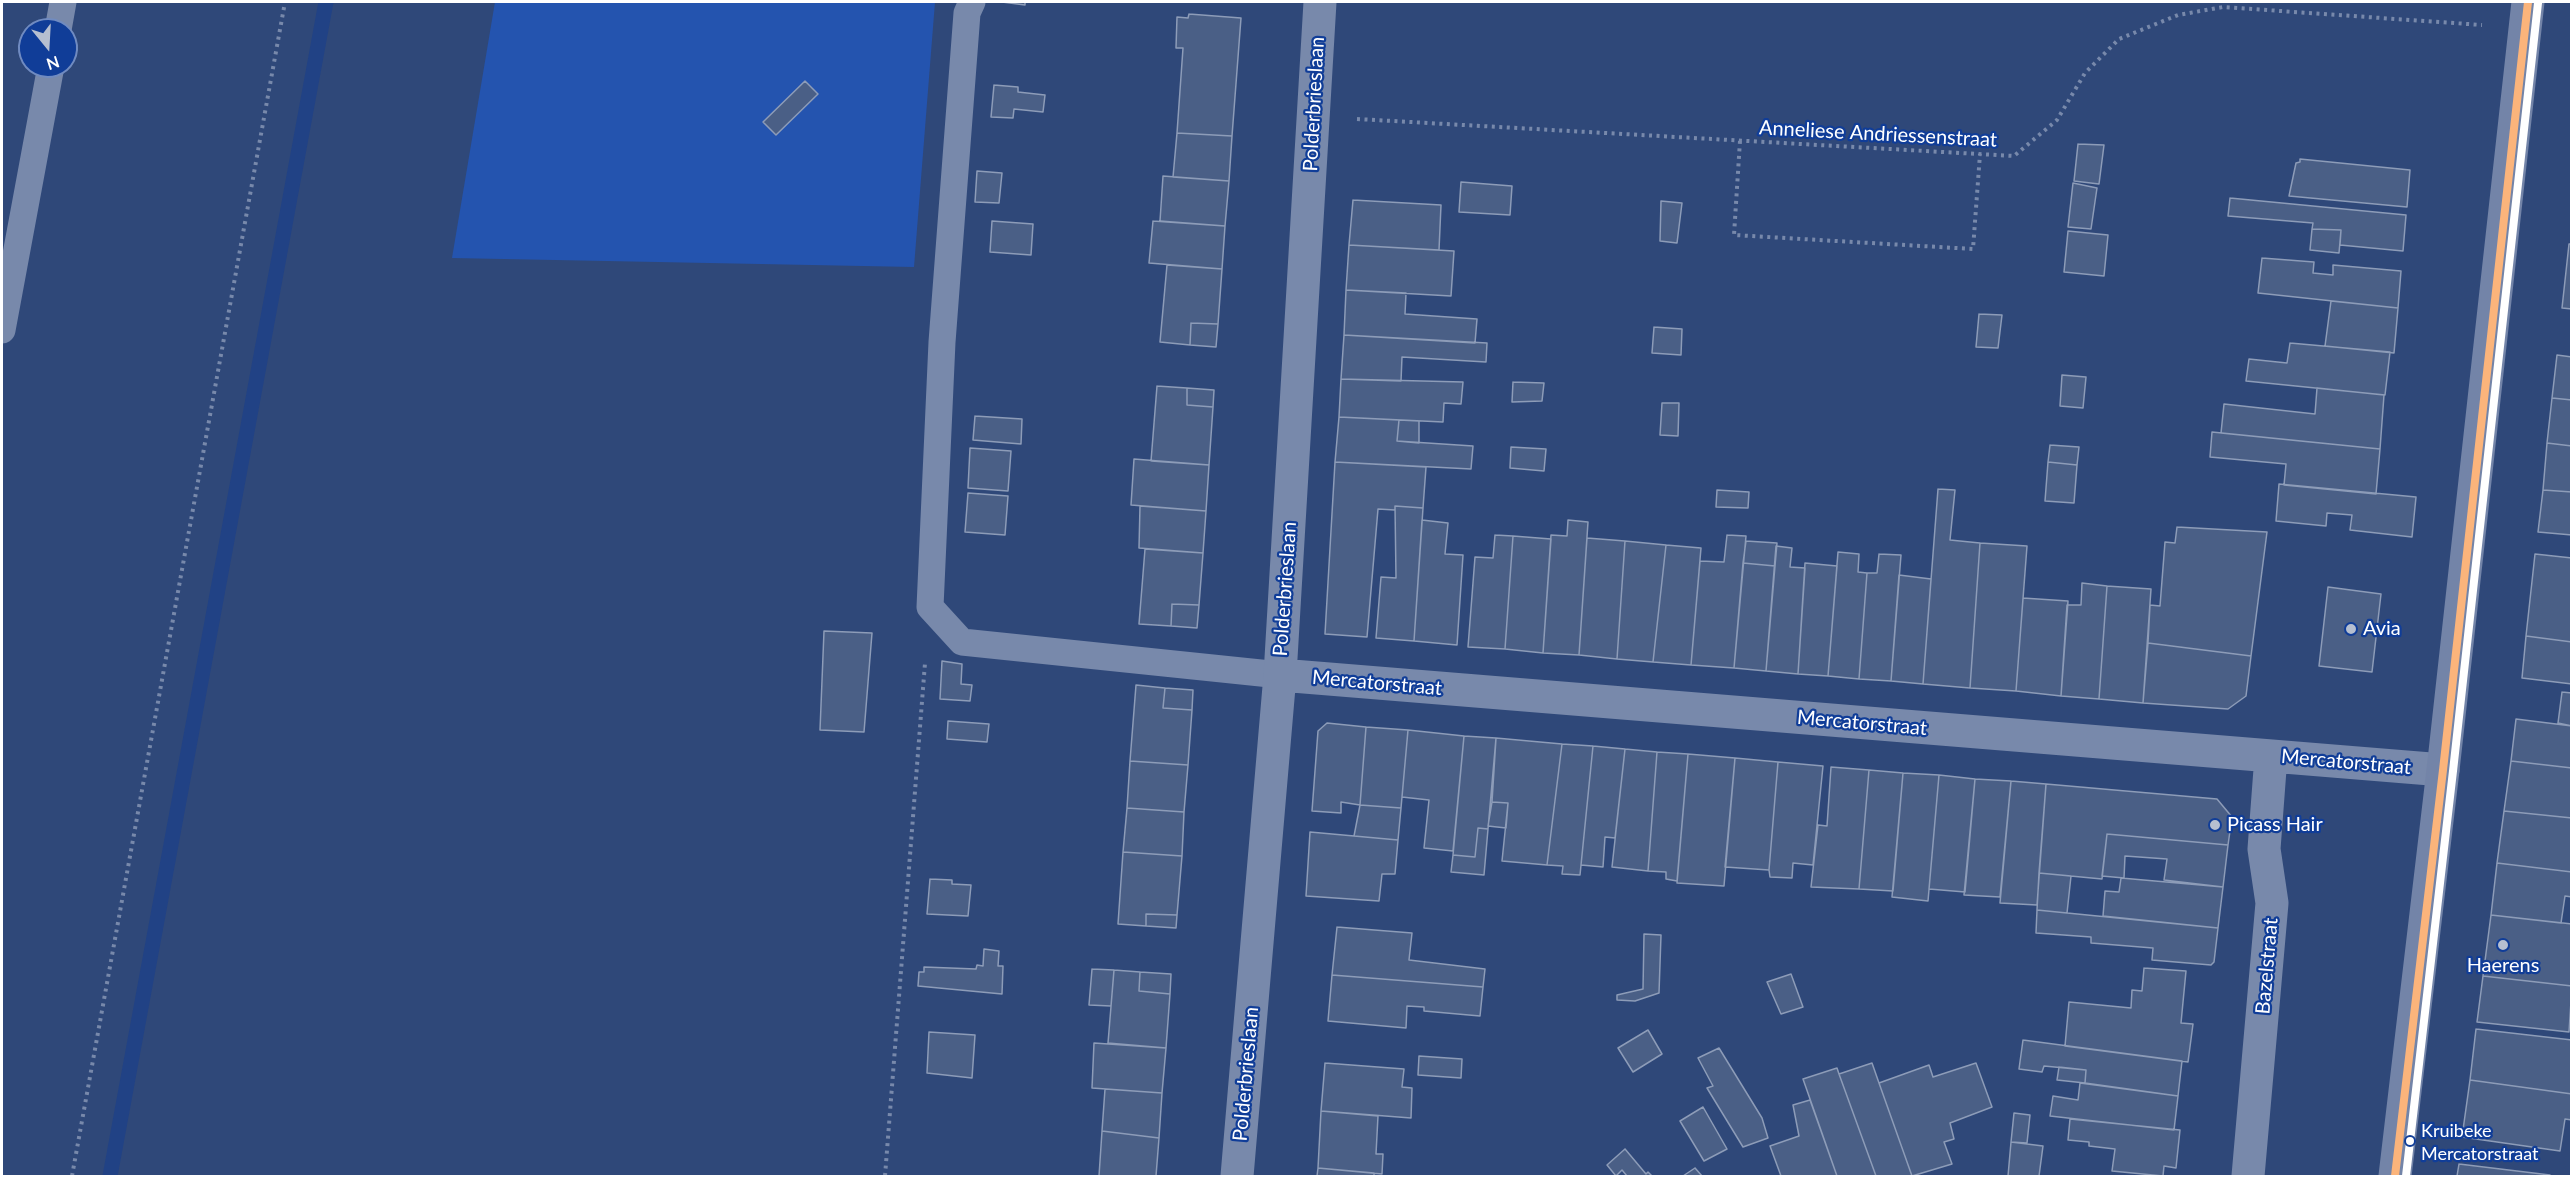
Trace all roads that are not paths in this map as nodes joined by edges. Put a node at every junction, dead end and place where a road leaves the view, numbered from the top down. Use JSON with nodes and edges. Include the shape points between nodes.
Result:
{"nodes":[{"id":1,"x":63,"y":2,"type":"edge"},
{"id":2,"x":972,"y":2,"type":"edge"},
{"id":3,"x":1320,"y":2,"type":"edge"},
{"id":4,"x":2526,"y":15,"type":"edge"},
{"id":5,"x":60,"y":18,"type":"edge"},
{"id":6,"x":49,"y":78,"type":"edge"},
{"id":7,"x":2,"y":330,"type":"edge"},
{"id":8,"x":1280,"y":675,"type":"junction"},
{"id":9,"x":2271,"y":756,"type":"junction"},
{"id":10,"x":2443,"y":770,"type":"junction"},
{"id":11,"x":1237,"y":1176,"type":"edge"},
{"id":12,"x":2248,"y":1176,"type":"edge"},
{"id":13,"x":2394,"y":1176,"type":"edge"}],
"edges":[{"from":1,"to":5,"type":"lane"},
{"from":2,"to":8,"type":"lane","via":[[967,13],[942,342],[930,607],[962,642]]},
{"from":3,"to":8,"type":"street","name":"Polderbrieslaan"},
{"from":4,"to":10,"type":"main road"},
{"from":6,"to":7,"type":"lane"},
{"from":8,"to":9,"type":"street","name":"Mercatorstraat"},
{"from":8,"to":11,"type":"street","name":"Polderbrieslaan"},
{"from":9,"to":10,"type":"street","name":"Mercatorstraat"},
{"from":9,"to":12,"type":"street","name":"Bazelstraat","via":[[2264,849],[2272,903]]},
{"from":10,"to":13,"type":"main road"}]}
